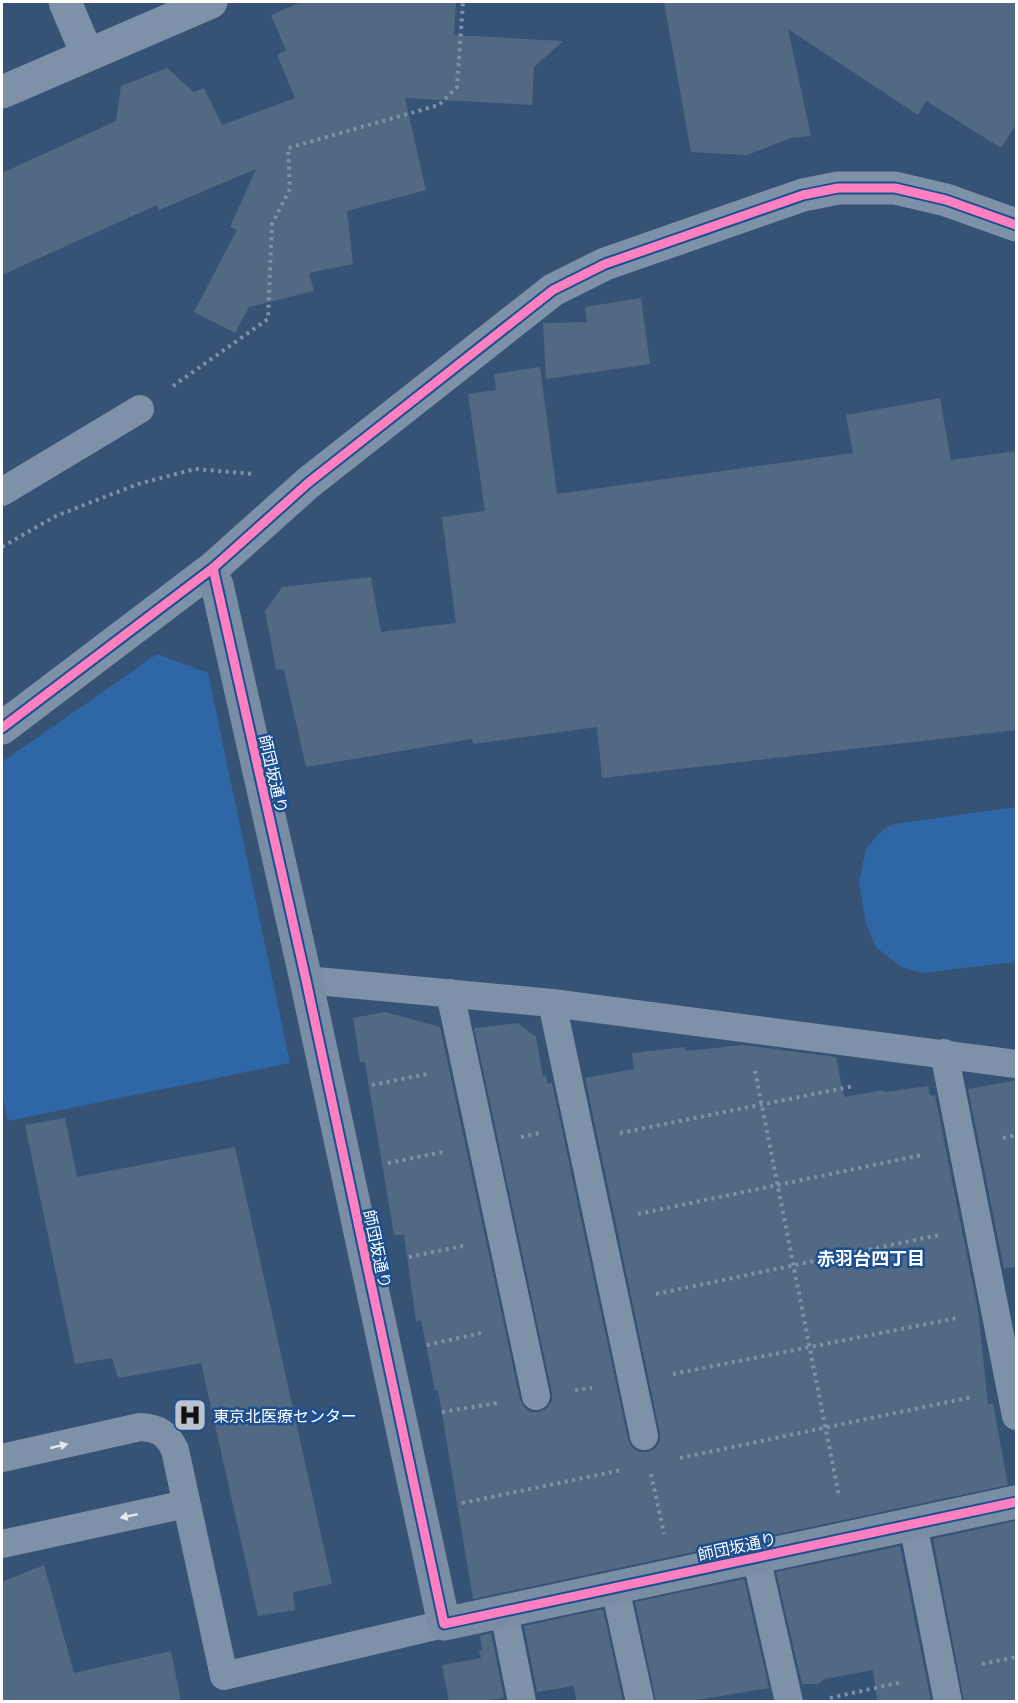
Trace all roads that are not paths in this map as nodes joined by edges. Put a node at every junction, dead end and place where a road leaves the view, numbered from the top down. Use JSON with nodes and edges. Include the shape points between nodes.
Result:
{"nodes":[{"id":1,"x":65,"y":2,"type":"edge"},
{"id":2,"x":207,"y":2,"type":"edge"},
{"id":3,"x":87,"y":54,"type":"junction"},
{"id":4,"x":2,"y":92,"type":"edge"},
{"id":5,"x":1017,"y":225,"type":"edge"},
{"id":6,"x":140,"y":409,"type":"road end"},
{"id":7,"x":2,"y":492,"type":"edge"},
{"id":8,"x":215,"y":576,"type":"junction"},
{"id":9,"x":2,"y":729,"type":"edge"},
{"id":10,"x":306,"y":980,"type":"junction"},
{"id":11,"x":450,"y":993,"type":"junction"},
{"id":12,"x":552,"y":1003,"type":"junction"},
{"id":13,"x":944,"y":1053,"type":"junction"},
{"id":14,"x":1017,"y":1064,"type":"edge"},
{"id":15,"x":536,"y":1396,"type":"road end"},
{"id":16,"x":1017,"y":1416,"type":"edge"},
{"id":17,"x":644,"y":1436,"type":"road end"},
{"id":18,"x":2,"y":1458,"type":"edge"},
{"id":19,"x":1017,"y":1502,"type":"edge"},
{"id":20,"x":186,"y":1504,"type":"junction"},
{"id":21,"x":913,"y":1524,"type":"junction"},
{"id":22,"x":2,"y":1544,"type":"edge"},
{"id":23,"x":756,"y":1557,"type":"junction"},
{"id":24,"x":615,"y":1588,"type":"junction"},
{"id":25,"x":504,"y":1612,"type":"junction"},
{"id":26,"x":444,"y":1624,"type":"junction"},
{"id":27,"x":522,"y":1701,"type":"edge"},
{"id":28,"x":640,"y":1701,"type":"edge"},
{"id":29,"x":789,"y":1701,"type":"edge"},
{"id":30,"x":948,"y":1701,"type":"edge"}],
"edges":[{"from":1,"to":3,"type":"street"},
{"from":2,"to":3,"type":"street"},
{"from":3,"to":4,"type":"street"},
{"from":5,"to":8,"type":"street","via":[[946,200],[895,188],[838,188],[802,195],[605,264],[553,290],[308,483]]},
{"from":6,"to":7,"type":"lane"},
{"from":8,"to":9,"type":"street"},
{"from":8,"to":10,"type":"street","name":"師団坂通り"},
{"from":10,"to":11,"type":"lane"},
{"from":10,"to":26,"type":"street","name":"師団坂通り"},
{"from":11,"to":12,"type":"lane"},
{"from":11,"to":15,"type":"lane"},
{"from":12,"to":13,"type":"lane"},
{"from":12,"to":17,"type":"lane"},
{"from":13,"to":14,"type":"lane"},
{"from":13,"to":16,"type":"lane"},
{"from":18,"to":20,"type":"lane","one_way":true,"via":[[140,1427],[151,1428],[162,1432],[175,1450]]},
{"from":19,"to":21,"type":"street","name":"師団坂通り"},
{"from":20,"to":22,"type":"lane","one_way":true},
{"from":20,"to":26,"type":"lane","via":[[224,1676]]},
{"from":21,"to":23,"type":"street","name":"師団坂通り"},
{"from":21,"to":30,"type":"lane"},
{"from":23,"to":24,"type":"street","name":"師団坂通り"},
{"from":23,"to":29,"type":"lane"},
{"from":24,"to":25,"type":"street","name":"師団坂通り"},
{"from":24,"to":28,"type":"lane"},
{"from":25,"to":26,"type":"street","name":"師団坂通り"},
{"from":25,"to":27,"type":"lane"}]}
